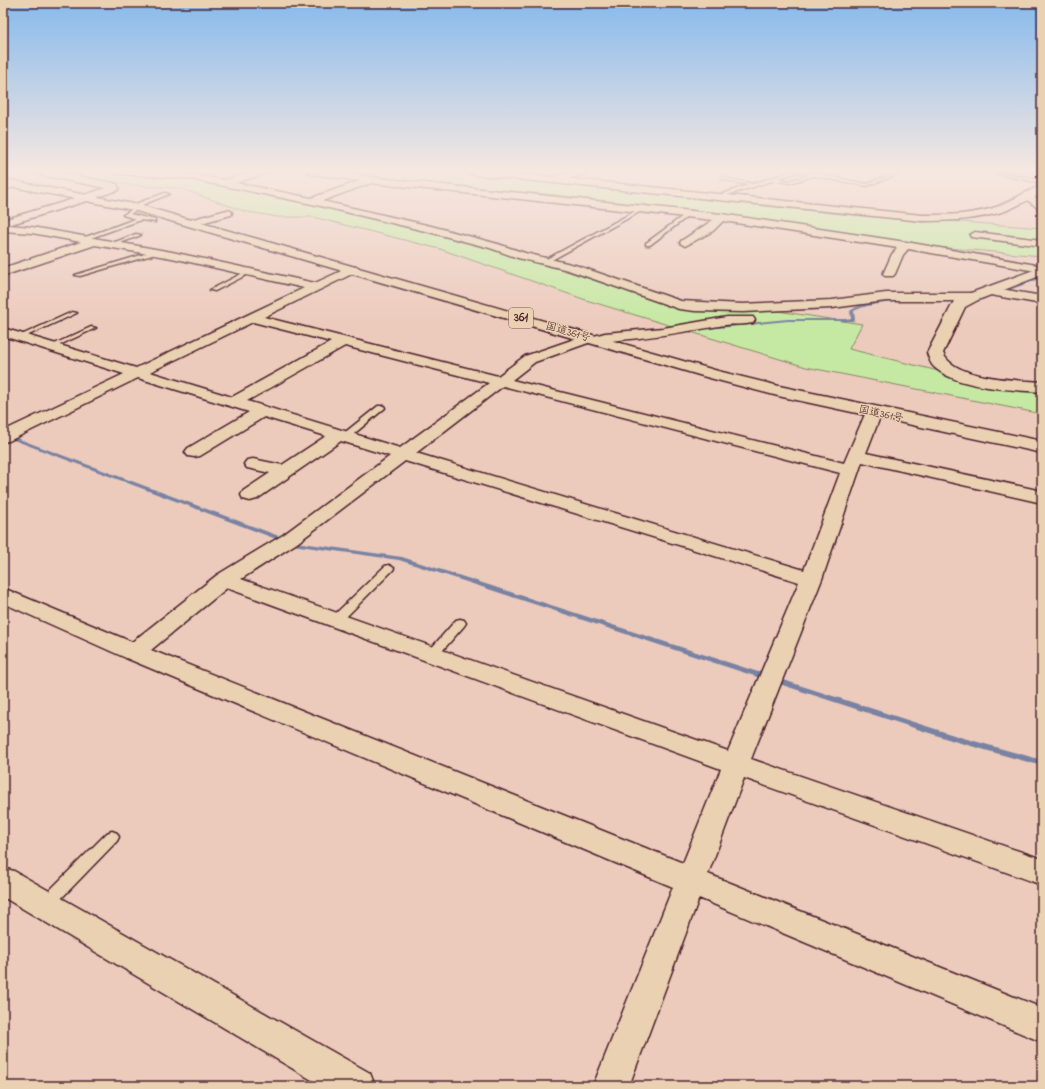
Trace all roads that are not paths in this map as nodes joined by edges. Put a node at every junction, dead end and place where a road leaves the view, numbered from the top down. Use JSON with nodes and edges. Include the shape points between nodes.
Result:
{"nodes":[{"id":1,"x":116,"y":222,"type":"edge"},
{"id":2,"x":190,"y":222,"type":"edge"},
{"id":3,"x":401,"y":222,"type":"edge"},
{"id":4,"x":619,"y":222,"type":"edge"},
{"id":5,"x":678,"y":222,"type":"edge"},
{"id":6,"x":719,"y":222,"type":"edge"},
{"id":7,"x":752,"y":222,"type":"edge"},
{"id":8,"x":4,"y":225,"type":"edge"},
{"id":9,"x":138,"y":234,"type":"dead end"},
{"id":10,"x":975,"y":235,"type":"dead end"},
{"id":11,"x":83,"y":239,"type":"junction"},
{"id":12,"x":95,"y":241,"type":"junction"},
{"id":13,"x":685,"y":243,"type":"dead end"},
{"id":14,"x":1042,"y":243,"type":"edge"},
{"id":15,"x":113,"y":244,"type":"junction"},
{"id":16,"x":648,"y":244,"type":"dead end"},
{"id":17,"x":906,"y":245,"type":"junction"},
{"id":18,"x":154,"y":251,"type":"junction"},
{"id":19,"x":546,"y":261,"type":"junction"},
{"id":20,"x":354,"y":269,"type":"junction"},
{"id":21,"x":1042,"y":270,"type":"edge"},
{"id":22,"x":3,"y":272,"type":"edge"},
{"id":23,"x":249,"y":272,"type":"junction"},
{"id":24,"x":889,"y":274,"type":"dead end"},
{"id":25,"x":78,"y":275,"type":"dead end"},
{"id":26,"x":316,"y":287,"type":"junction"},
{"id":27,"x":213,"y":290,"type":"dead end"},
{"id":28,"x":989,"y":291,"type":"junction"},
{"id":29,"x":973,"y":297,"type":"junction"},
{"id":30,"x":1042,"y":300,"type":"edge"},
{"id":31,"x":74,"y":313,"type":"dead end"},
{"id":32,"x":252,"y":318,"type":"junction"},
{"id":33,"x":93,"y":328,"type":"dead end"},
{"id":34,"x":3,"y":332,"type":"edge"},
{"id":35,"x":20,"y":338,"type":"junction"},
{"id":36,"x":592,"y":339,"type":"junction"},
{"id":37,"x":344,"y":341,"type":"junction"},
{"id":38,"x":51,"y":347,"type":"junction"},
{"id":39,"x":137,"y":373,"type":"junction"},
{"id":40,"x":503,"y":381,"type":"junction"},
{"id":41,"x":1042,"y":387,"type":"edge"},
{"id":42,"x":234,"y":402,"type":"junction"},
{"id":43,"x":381,"y":408,"type":"dead end"},
{"id":44,"x":262,"y":411,"type":"junction"},
{"id":45,"x":874,"y":412,"type":"junction"},
{"id":46,"x":343,"y":435,"type":"junction"},
{"id":47,"x":6,"y":436,"type":"edge"},
{"id":48,"x":1042,"y":447,"type":"edge"},
{"id":49,"x":194,"y":452,"type":"dead end"},
{"id":50,"x":407,"y":455,"type":"junction"},
{"id":51,"x":853,"y":463,"type":"junction"},
{"id":52,"x":253,"y":464,"type":"dead end"},
{"id":53,"x":285,"y":471,"type":"junction"},
{"id":54,"x":250,"y":495,"type":"dead end"},
{"id":55,"x":1042,"y":497,"type":"edge"},
{"id":56,"x":389,"y":568,"type":"dead end"},
{"id":57,"x":811,"y":579,"type":"junction"},
{"id":58,"x":224,"y":580,"type":"junction"},
{"id":59,"x":8,"y":603,"type":"edge"},
{"id":60,"x":336,"y":620,"type":"junction"},
{"id":61,"x":460,"y":623,"type":"dead end"},
{"id":62,"x":134,"y":652,"type":"junction"},
{"id":63,"x":432,"y":655,"type":"junction"},
{"id":64,"x":736,"y":764,"type":"junction"},
{"id":65,"x":112,"y":837,"type":"dead end"},
{"id":66,"x":1042,"y":872,"type":"edge"},
{"id":67,"x":692,"y":880,"type":"junction"},
{"id":68,"x":3,"y":881,"type":"edge"},
{"id":69,"x":44,"y":905,"type":"junction"},
{"id":70,"x":1042,"y":1025,"type":"edge"},
{"id":71,"x":357,"y":1086,"type":"edge"},
{"id":72,"x":611,"y":1086,"type":"edge"}],
"edges":[{"from":1,"to":11,"type":"lane"},
{"from":2,"to":20,"type":"main road","name":"国道361号","number":"361"},
{"from":3,"to":19,"type":"street"},
{"from":4,"to":19,"type":"lane"},
{"from":5,"to":16,"type":"lane"},
{"from":6,"to":13,"type":"street"},
{"from":7,"to":17,"type":"street"},
{"from":8,"to":11,"type":"street"},
{"from":9,"to":15,"type":"lane"},
{"from":10,"to":14,"type":"street"},
{"from":11,"to":12,"type":"street"},
{"from":12,"to":15,"type":"street"},
{"from":12,"to":22,"type":"street"},
{"from":15,"to":18,"type":"street"},
{"from":17,"to":21,"type":"street"},
{"from":17,"to":24,"type":"street","via":[[898,254]]},
{"from":18,"to":23,"type":"street"},
{"from":18,"to":25,"type":"lane"},
{"from":19,"to":29,"type":"street","via":[[571,267],[679,305],[695,307],[743,308],[832,304],[886,297]]},
{"from":20,"to":26,"type":"street"},
{"from":20,"to":36,"type":"main road","name":"国道361号","number":"361"},
{"from":21,"to":28,"type":"main road"},
{"from":23,"to":26,"type":"street"},
{"from":23,"to":27,"type":"lane"},
{"from":26,"to":32,"type":"street"},
{"from":28,"to":29,"type":"main road"},
{"from":28,"to":30,"type":"street"},
{"from":29,"to":36,"type":"street","via":[[893,300],[861,304],[837,316],[726,321],[689,328]]},
{"from":29,"to":41,"type":"main road","via":[[959,304],[935,353],[938,364],[953,372],[982,380]]},
{"from":31,"to":35,"type":"lane"},
{"from":32,"to":37,"type":"street"},
{"from":32,"to":39,"type":"street"},
{"from":33,"to":38,"type":"lane"},
{"from":34,"to":35,"type":"street"},
{"from":35,"to":38,"type":"street"},
{"from":36,"to":40,"type":"street","via":[[530,359]]},
{"from":36,"to":45,"type":"main road","name":"国道361号","number":"361","via":[[712,374]]},
{"from":37,"to":40,"type":"street"},
{"from":37,"to":42,"type":"street"},
{"from":38,"to":39,"type":"street"},
{"from":39,"to":42,"type":"street"},
{"from":39,"to":47,"type":"street"},
{"from":40,"to":50,"type":"street"},
{"from":40,"to":51,"type":"street"},
{"from":42,"to":44,"type":"street"},
{"from":43,"to":46,"type":"lane"},
{"from":44,"to":46,"type":"street"},
{"from":44,"to":49,"type":"street"},
{"from":45,"to":48,"type":"main road","name":"国道361号","number":"361"},
{"from":45,"to":51,"type":"street"},
{"from":46,"to":50,"type":"street"},
{"from":46,"to":53,"type":"street"},
{"from":50,"to":57,"type":"street"},
{"from":50,"to":58,"type":"street","via":[[287,542]]},
{"from":51,"to":55,"type":"street"},
{"from":51,"to":57,"type":"street"},
{"from":52,"to":53,"type":"street"},
{"from":53,"to":54,"type":"street"},
{"from":56,"to":60,"type":"lane"},
{"from":57,"to":64,"type":"street"},
{"from":58,"to":60,"type":"street"},
{"from":58,"to":62,"type":"street"},
{"from":59,"to":62,"type":"street"},
{"from":60,"to":63,"type":"street"},
{"from":61,"to":63,"type":"lane"},
{"from":62,"to":67,"type":"street"},
{"from":63,"to":64,"type":"street"},
{"from":64,"to":66,"type":"street"},
{"from":64,"to":67,"type":"street"},
{"from":65,"to":69,"type":"lane"},
{"from":67,"to":70,"type":"street"},
{"from":67,"to":72,"type":"street"},
{"from":68,"to":69,"type":"street"},
{"from":69,"to":71,"type":"street"}]}
